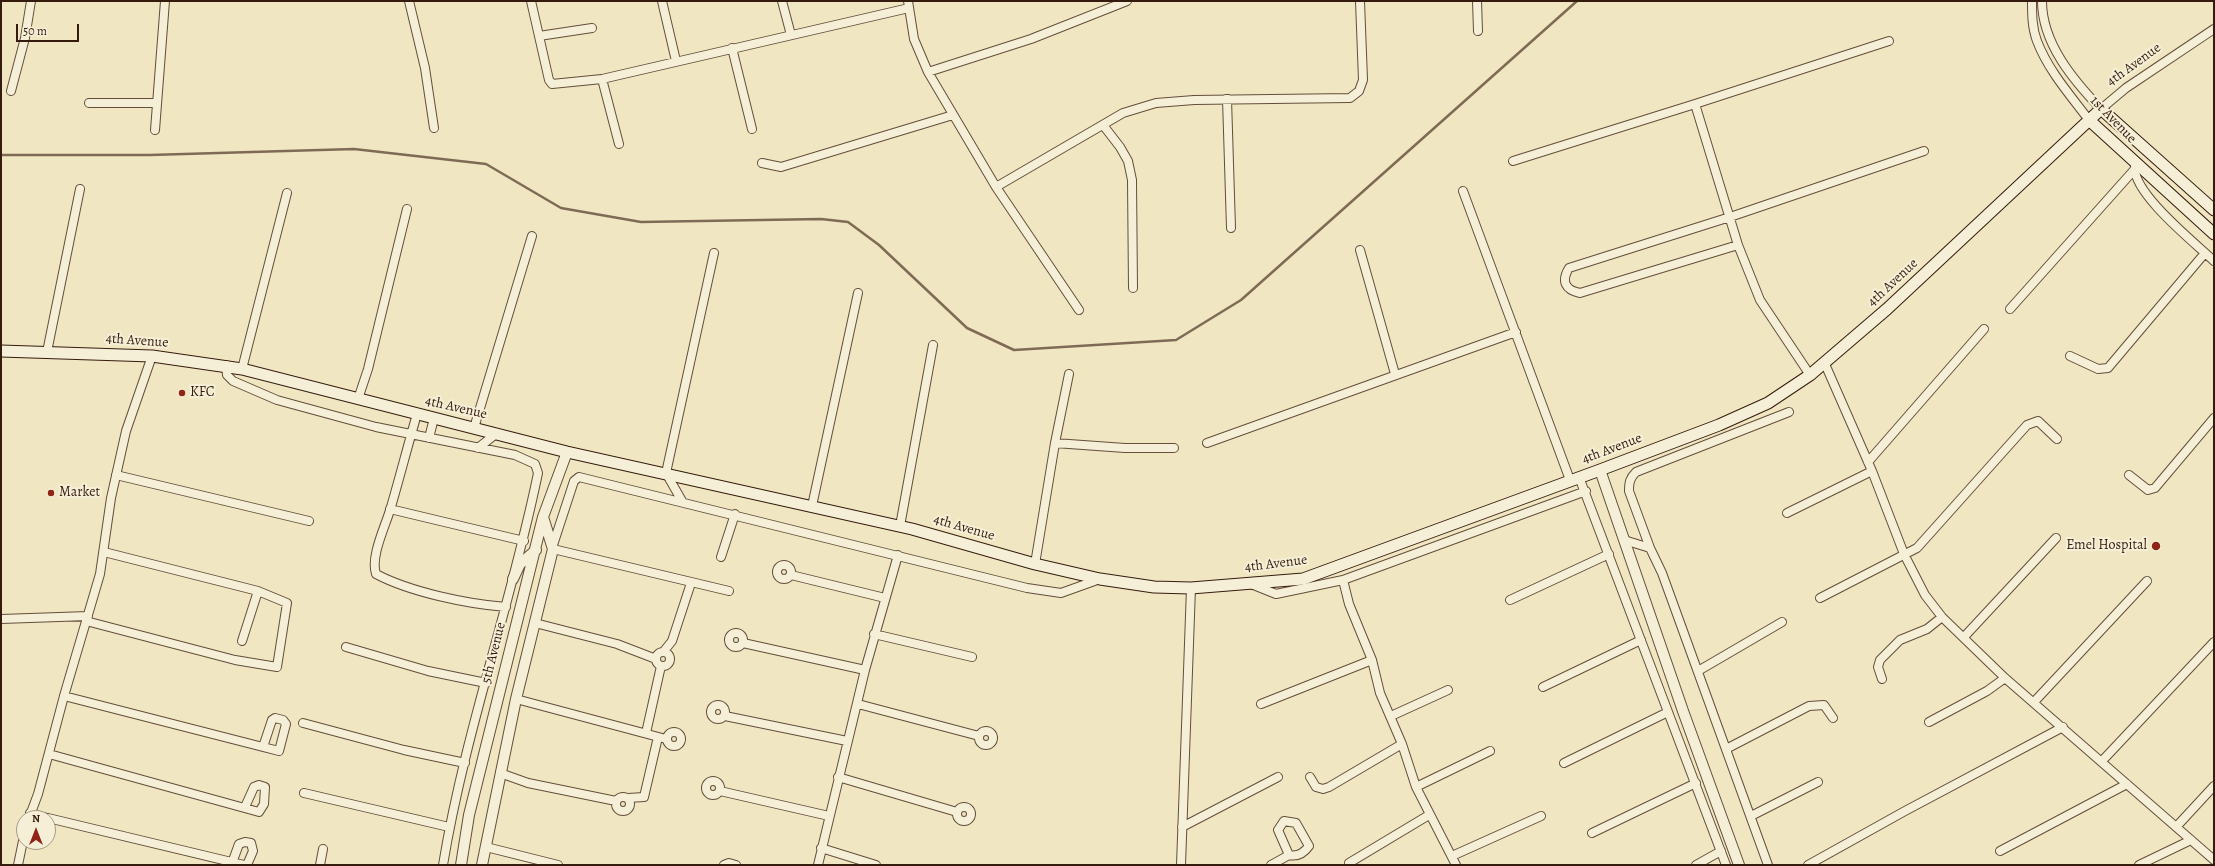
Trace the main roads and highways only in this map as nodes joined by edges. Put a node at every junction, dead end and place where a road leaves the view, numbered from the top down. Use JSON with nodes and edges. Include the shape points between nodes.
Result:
{"nodes":[{"id":1,"x":2101,"y":109,"type":"joint"},
{"id":2,"x":2089,"y":120,"type":"junction"},
{"id":3,"x":2214,"y":210,"type":"edge"},
{"id":4,"x":2214,"y":234,"type":"edge"},
{"id":5,"x":1,"y":351,"type":"edge"}],
"edges":[{"from":1,"to":2,"type":"main road","name":"4th Avenue"},
{"from":1,"to":3,"type":"main road","name":"1st Avenue"},
{"from":2,"to":4,"type":"main road","name":"1st Avenue","via":[[2135,167]]},
{"from":2,"to":5,"type":"main road","name":"4th Avenue","via":[[1825,364],[1768,403],[1719,425],[1303,579],[1192,588],[1154,587],[1100,579],[1035,564],[900,526],[567,452],[242,369],[152,356]]}]}
